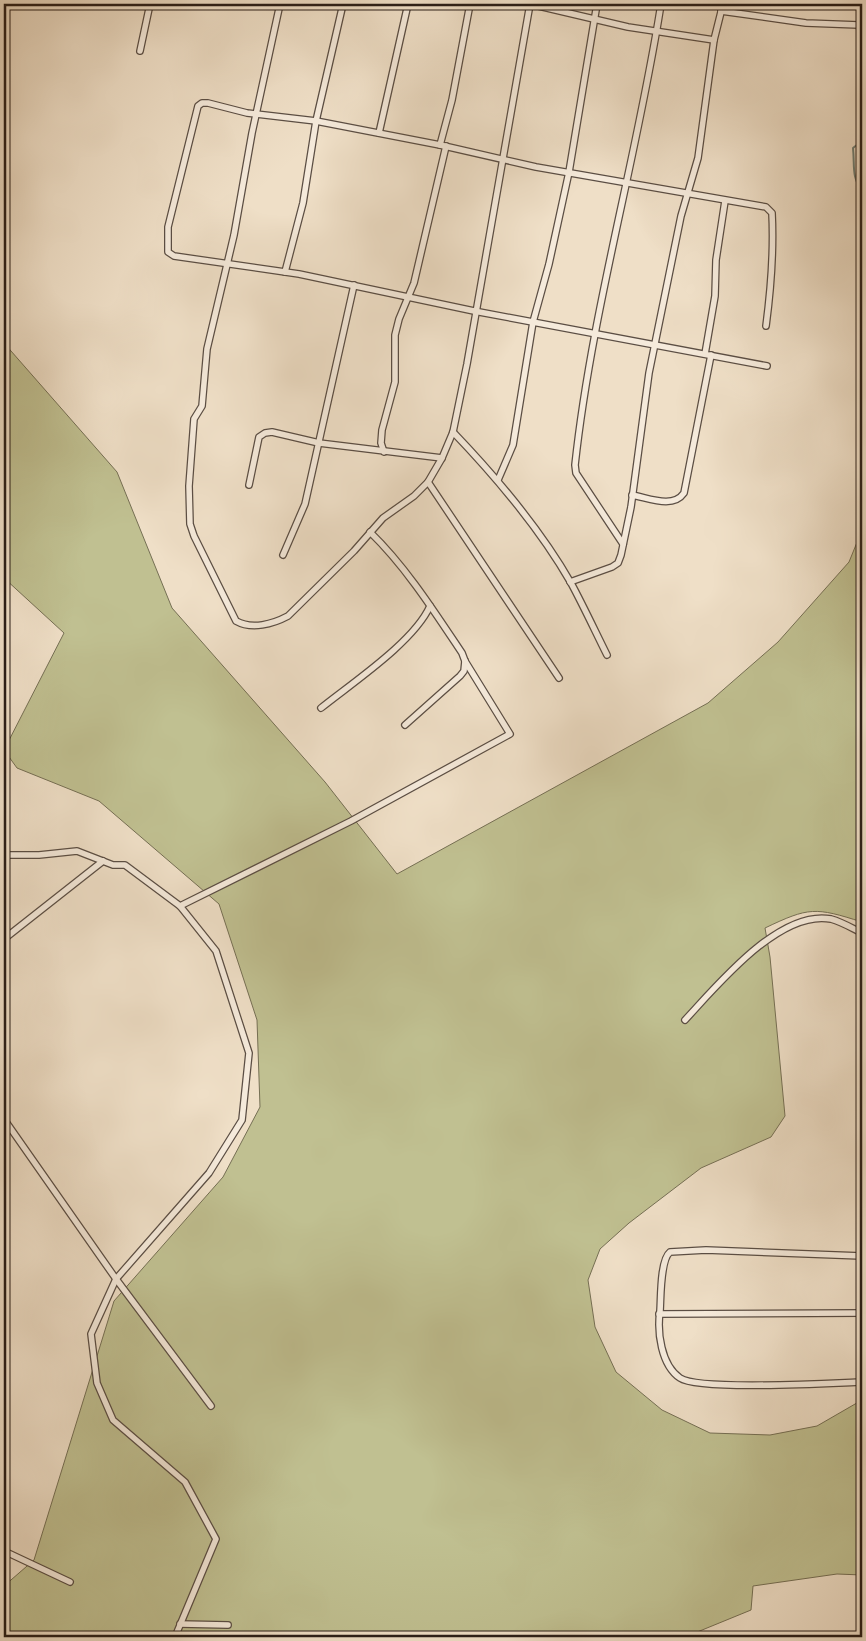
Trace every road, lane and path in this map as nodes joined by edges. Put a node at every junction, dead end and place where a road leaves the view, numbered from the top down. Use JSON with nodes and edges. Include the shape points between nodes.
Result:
{"nodes":[{"id":1,"x":150,"y":4,"type":"edge"},
{"id":2,"x":280,"y":4,"type":"edge"},
{"id":3,"x":343,"y":4,"type":"edge"},
{"id":4,"x":408,"y":4,"type":"edge"},
{"id":5,"x":470,"y":4,"type":"edge"},
{"id":6,"x":530,"y":4,"type":"edge"},
{"id":7,"x":597,"y":4,"type":"edge"},
{"id":8,"x":661,"y":4,"type":"edge"},
{"id":9,"x":723,"y":4,"type":"edge"},
{"id":10,"x":721,"y":11,"type":"junction"},
{"id":11,"x":594,"y":19,"type":"junction"},
{"id":12,"x":656,"y":31,"type":"junction"},
{"id":13,"x":862,"y":39,"type":"edge"},
{"id":14,"x":714,"y":40,"type":"junction"},
{"id":15,"x":140,"y":51,"type":"dead end"},
{"id":16,"x":257,"y":114,"type":"junction"},
{"id":17,"x":316,"y":121,"type":"junction"},
{"id":18,"x":379,"y":133,"type":"junction"},
{"id":19,"x":443,"y":145,"type":"junction"},
{"id":20,"x":504,"y":159,"type":"junction"},
{"id":21,"x":569,"y":172,"type":"junction"},
{"id":22,"x":626,"y":181,"type":"junction"},
{"id":23,"x":687,"y":193,"type":"junction"},
{"id":24,"x":725,"y":201,"type":"junction"},
{"id":25,"x":228,"y":263,"type":"junction"},
{"id":26,"x":285,"y":272,"type":"junction"},
{"id":27,"x":354,"y":285,"type":"junction"},
{"id":28,"x":410,"y":296,"type":"junction"},
{"id":29,"x":474,"y":311,"type":"junction"},
{"id":30,"x":533,"y":322,"type":"junction"},
{"id":31,"x":766,"y":326,"type":"dead end"},
{"id":32,"x":594,"y":334,"type":"junction"},
{"id":33,"x":655,"y":345,"type":"junction"},
{"id":34,"x":708,"y":355,"type":"junction"},
{"id":35,"x":767,"y":366,"type":"dead end"},
{"id":36,"x":452,"y":432,"type":"junction"},
{"id":37,"x":319,"y":443,"type":"junction"},
{"id":38,"x":384,"y":452,"type":"junction"},
{"id":39,"x":442,"y":458,"type":"junction"},
{"id":40,"x":498,"y":480,"type":"junction"},
{"id":41,"x":428,"y":482,"type":"junction"},
{"id":42,"x":250,"y":485,"type":"dead end"},
{"id":43,"x":632,"y":495,"type":"junction"},
{"id":44,"x":370,"y":532,"type":"junction"},
{"id":45,"x":623,"y":544,"type":"junction"},
{"id":46,"x":283,"y":555,"type":"dead end"},
{"id":47,"x":570,"y":582,"type":"junction"},
{"id":48,"x":430,"y":606,"type":"junction"},
{"id":49,"x":608,"y":655,"type":"dead end"},
{"id":50,"x":465,"y":662,"type":"junction"},
{"id":51,"x":559,"y":678,"type":"dead end"},
{"id":52,"x":321,"y":708,"type":"dead end"},
{"id":53,"x":406,"y":725,"type":"dead end"},
{"id":54,"x":4,"y":855,"type":"edge"},
{"id":55,"x":104,"y":861,"type":"junction"},
{"id":56,"x":180,"y":906,"type":"junction"},
{"id":57,"x":862,"y":933,"type":"edge"},
{"id":58,"x":4,"y":939,"type":"edge"},
{"id":59,"x":685,"y":1020,"type":"dead end"},
{"id":60,"x":4,"y":1119,"type":"edge"},
{"id":61,"x":862,"y":1256,"type":"edge"},
{"id":62,"x":116,"y":1279,"type":"junction"},
{"id":63,"x":862,"y":1313,"type":"edge"},
{"id":64,"x":659,"y":1314,"type":"junction"},
{"id":65,"x":862,"y":1382,"type":"edge"},
{"id":66,"x":211,"y":1406,"type":"dead end"},
{"id":67,"x":4,"y":1551,"type":"edge"},
{"id":68,"x":70,"y":1582,"type":"dead end"},
{"id":69,"x":180,"y":1624,"type":"junction"},
{"id":70,"x":228,"y":1624,"type":"dead end"},
{"id":71,"x":175,"y":1637,"type":"edge"}],
"edges":[{"from":1,"to":15,"type":"street"},
{"from":2,"to":16,"type":"street"},
{"from":3,"to":17,"type":"street"},
{"from":4,"to":18,"type":"street"},
{"from":5,"to":19,"type":"street"},
{"from":6,"to":11,"type":"street"},
{"from":6,"to":20,"type":"street"},
{"from":7,"to":11,"type":"street"},
{"from":8,"to":12,"type":"street"},
{"from":9,"to":10,"type":"street"},
{"from":10,"to":13,"type":"street","via":[[806,23],[859,25]]},
{"from":10,"to":14,"type":"street"},
{"from":11,"to":12,"type":"street"},
{"from":11,"to":21,"type":"street"},
{"from":12,"to":14,"type":"street"},
{"from":12,"to":22,"type":"street","via":[[644,106]]},
{"from":14,"to":23,"type":"street","via":[[701,143]]},
{"from":16,"to":17,"type":"street"},
{"from":16,"to":25,"type":"street"},
{"from":16,"to":25,"type":"street","via":[[208,103],[198,106],[168,227],[168,252],[174,256]]},
{"from":17,"to":18,"type":"street"},
{"from":17,"to":26,"type":"street","via":[[303,203]]},
{"from":18,"to":19,"type":"street"},
{"from":19,"to":20,"type":"street"},
{"from":19,"to":28,"type":"street"},
{"from":20,"to":21,"type":"street"},
{"from":20,"to":29,"type":"street"},
{"from":21,"to":22,"type":"street"},
{"from":21,"to":30,"type":"street"},
{"from":22,"to":23,"type":"street"},
{"from":22,"to":32,"type":"street"},
{"from":23,"to":24,"type":"street"},
{"from":23,"to":33,"type":"street"},
{"from":24,"to":31,"type":"street","via":[[759,205],[772,213],[773,274]]},
{"from":24,"to":34,"type":"street"},
{"from":25,"to":26,"type":"street"},
{"from":25,"to":44,"type":"street","via":[[207,349],[202,406],[194,419],[189,486],[190,524],[194,536],[236,622],[261,625],[288,616]]},
{"from":26,"to":27,"type":"street"},
{"from":27,"to":28,"type":"street"},
{"from":27,"to":37,"type":"street"},
{"from":28,"to":29,"type":"street"},
{"from":28,"to":38,"type":"street","via":[[395,336],[395,382],[382,430]]},
{"from":29,"to":30,"type":"street"},
{"from":29,"to":36,"type":"street"},
{"from":30,"to":32,"type":"street"},
{"from":30,"to":40,"type":"street","via":[[513,446]]},
{"from":32,"to":33,"type":"street"},
{"from":32,"to":45,"type":"street","via":[[576,473]]},
{"from":33,"to":34,"type":"street"},
{"from":33,"to":43,"type":"street"},
{"from":34,"to":35,"type":"street"},
{"from":34,"to":43,"type":"street","via":[[684,493],[679,500],[672,502]]},
{"from":36,"to":39,"type":"street"},
{"from":36,"to":40,"type":"street"},
{"from":37,"to":38,"type":"street"},
{"from":37,"to":42,"type":"street","via":[[265,433],[260,437]]},
{"from":37,"to":46,"type":"street","via":[[305,504]]},
{"from":38,"to":39,"type":"street"},
{"from":39,"to":41,"type":"street"},
{"from":40,"to":47,"type":"street"},
{"from":41,"to":44,"type":"street"},
{"from":41,"to":51,"type":"street"},
{"from":43,"to":45,"type":"street"},
{"from":44,"to":48,"type":"street","via":[[385,546]]},
{"from":45,"to":47,"type":"street","via":[[618,563]]},
{"from":47,"to":49,"type":"street"},
{"from":48,"to":50,"type":"street"},
{"from":48,"to":52,"type":"street","via":[[405,640]]},
{"from":50,"to":53,"type":"street","via":[[460,676]]},
{"from":50,"to":56,"type":"street","via":[[510,734],[351,821]]},
{"from":54,"to":55,"type":"street","via":[[77,851]]},
{"from":55,"to":56,"type":"street","via":[[125,865]]},
{"from":55,"to":58,"type":"street"},
{"from":56,"to":62,"type":"street","via":[[216,951],[249,1053],[242,1120],[209,1173]]},
{"from":57,"to":59,"type":"street","via":[[830,919],[816,919],[786,929],[744,958]]},
{"from":60,"to":62,"type":"street"},
{"from":61,"to":64,"type":"street","via":[[706,1250],[670,1252],[663,1266]]},
{"from":62,"to":66,"type":"street"},
{"from":62,"to":69,"type":"street","via":[[91,1334],[97,1383],[113,1420],[185,1482],[216,1539]]},
{"from":63,"to":64,"type":"street"},
{"from":64,"to":65,"type":"street","via":[[665,1358],[676,1374],[692,1383]]},
{"from":67,"to":68,"type":"street"},
{"from":69,"to":70,"type":"street"},
{"from":69,"to":71,"type":"street"}]}
